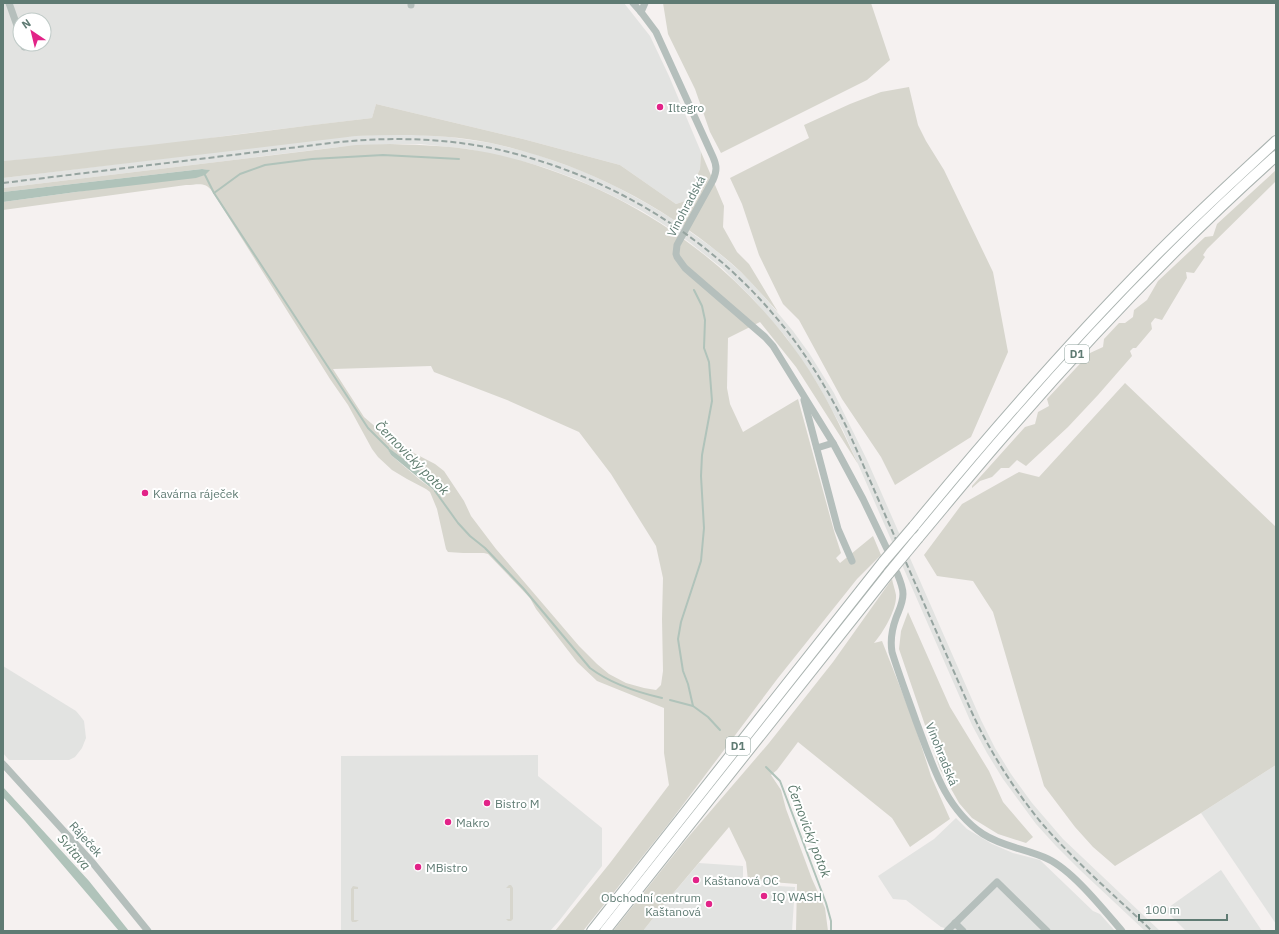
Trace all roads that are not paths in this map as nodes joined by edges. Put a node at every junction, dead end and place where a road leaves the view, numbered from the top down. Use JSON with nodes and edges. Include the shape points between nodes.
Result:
{"nodes":[{"id":1,"x":633,"y":3,"type":"edge"},
{"id":2,"x":645,"y":3,"type":"edge"},
{"id":3,"x":641,"y":12,"type":"junction"},
{"id":4,"x":1276,"y":142,"type":"edge"},
{"id":5,"x":1276,"y":156,"type":"edge"},
{"id":6,"x":801,"y":390,"type":"junction"},
{"id":7,"x":833,"y":443,"type":"junction"},
{"id":8,"x":817,"y":448,"type":"junction"},
{"id":9,"x":886,"y":549,"type":"dead end"},
{"id":10,"x":852,"y":561,"type":"dead end"},
{"id":11,"x":893,"y":573,"type":"junction"},
{"id":12,"x":3,"y":764,"type":"edge"},
{"id":13,"x":955,"y":923,"type":"junction"},
{"id":14,"x":148,"y":931,"type":"edge"},
{"id":15,"x":592,"y":931,"type":"edge"},
{"id":16,"x":605,"y":931,"type":"edge"},
{"id":17,"x":947,"y":931,"type":"edge"},
{"id":18,"x":963,"y":931,"type":"edge"},
{"id":19,"x":1047,"y":931,"type":"edge"},
{"id":20,"x":1122,"y":931,"type":"edge"}],
"edges":[{"from":1,"to":3,"type":"street","name":"Vinohradská"},
{"from":2,"to":3,"type":"street"},
{"from":3,"to":6,"type":"street","name":"Vinohradská","via":[[656,32],[716,166],[716,174],[680,239],[676,250],[677,257],[685,268],[765,337]]},
{"from":4,"to":15,"type":"highway","number":"D1","bridge":true,"via":[[1151,260],[1002,421],[884,562]]},
{"from":5,"to":11,"type":"highway","number":"D1","bridge":true,"via":[[1198,229],[1091,339],[1010,428],[918,538]]},
{"from":6,"to":7,"type":"street","name":"Vinohradská"},
{"from":6,"to":8,"type":"street","name":"Vinohradská"},
{"from":7,"to":8,"type":"street"},
{"from":7,"to":9,"type":"street","name":"Vinohradská","via":[[863,498]]},
{"from":8,"to":10,"type":"street","name":"Vinohradská","via":[[838,529]]},
{"from":11,"to":16,"type":"highway","number":"D1"},
{"from":11,"to":20,"type":"street","name":"Vinohradská","via":[[902,586],[903,596],[892,632],[892,652],[934,770],[947,796],[965,818],[983,834],[998,842],[1048,859],[1065,870]]},
{"from":12,"to":14,"type":"street","name":"Ráječek","via":[[92,862]]},
{"from":13,"to":17,"type":"street"},
{"from":13,"to":18,"type":"street"},
{"from":13,"to":19,"type":"street","via":[[997,882]]}]}
